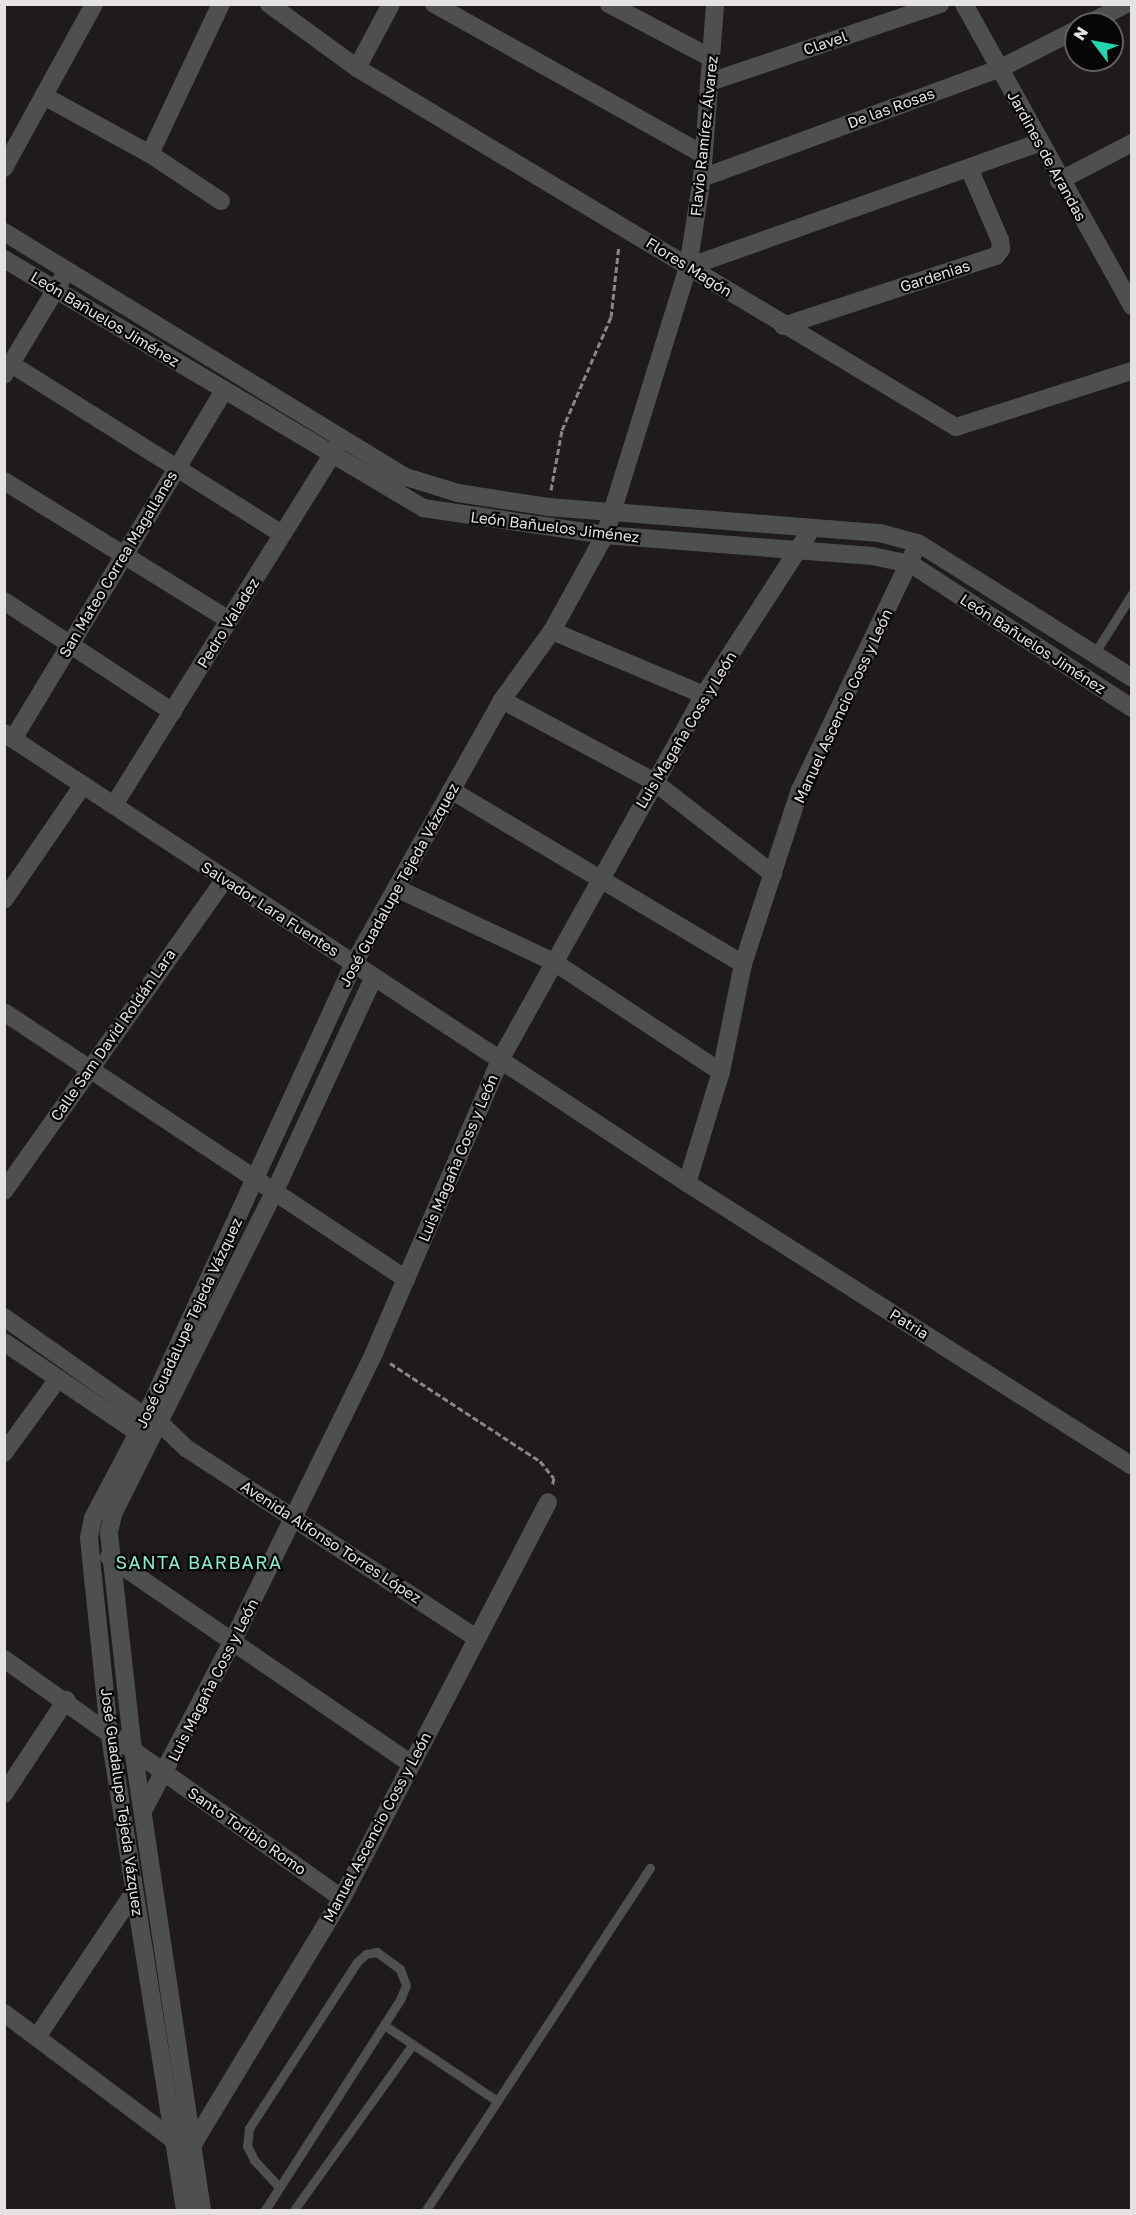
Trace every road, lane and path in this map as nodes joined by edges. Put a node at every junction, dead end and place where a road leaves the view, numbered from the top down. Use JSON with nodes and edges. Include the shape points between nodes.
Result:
{"nodes":[{"id":1,"x":94,"y":4,"type":"edge"},
{"id":2,"x":221,"y":4,"type":"edge"},
{"id":3,"x":391,"y":4,"type":"edge"},
{"id":4,"x":434,"y":4,"type":"edge"},
{"id":5,"x":609,"y":4,"type":"edge"},
{"id":6,"x":716,"y":4,"type":"edge"},
{"id":7,"x":939,"y":4,"type":"edge"},
{"id":8,"x":964,"y":4,"type":"edge"},
{"id":9,"x":1126,"y":4,"type":"edge"},
{"id":10,"x":277,"y":7,"type":"edge"},
{"id":11,"x":1111,"y":12,"type":"edge"},
{"id":12,"x":1064,"y":36,"type":"edge"},
{"id":13,"x":711,"y":58,"type":"junction"},
{"id":14,"x":357,"y":68,"type":"junction"},
{"id":15,"x":999,"y":69,"type":"junction"},
{"id":16,"x":710,"y":82,"type":"junction"},
{"id":17,"x":44,"y":96,"type":"junction"},
{"id":18,"x":11,"y":142,"type":"edge"},
{"id":19,"x":1131,"y":142,"type":"edge"},
{"id":20,"x":1038,"y":143,"type":"junction"},
{"id":21,"x":150,"y":154,"type":"junction"},
{"id":22,"x":702,"y":154,"type":"junction"},
{"id":23,"x":4,"y":168,"type":"edge"},
{"id":24,"x":969,"y":168,"type":"junction"},
{"id":25,"x":702,"y":178,"type":"junction"},
{"id":26,"x":1059,"y":181,"type":"junction"},
{"id":27,"x":221,"y":201,"type":"dead end"},
{"id":28,"x":630,"y":229,"type":"junction"},
{"id":29,"x":4,"y":232,"type":"edge"},
{"id":30,"x":4,"y":258,"type":"edge"},
{"id":31,"x":688,"y":267,"type":"junction"},
{"id":32,"x":68,"y":270,"type":"junction"},
{"id":33,"x":56,"y":289,"type":"junction"},
{"id":34,"x":1131,"y":306,"type":"edge"},
{"id":35,"x":783,"y":326,"type":"junction"},
{"id":36,"x":8,"y":370,"type":"edge"},
{"id":37,"x":1131,"y":371,"type":"edge"},
{"id":38,"x":224,"y":390,"type":"junction"},
{"id":39,"x":337,"y":447,"type":"junction"},
{"id":40,"x":176,"y":468,"type":"junction"},
{"id":41,"x":4,"y":481,"type":"edge"},
{"id":42,"x":427,"y":485,"type":"junction"},
{"id":43,"x":548,"y":507,"type":"junction"},
{"id":44,"x":423,"y":508,"type":"junction"},
{"id":45,"x":613,"y":512,"type":"junction"},
{"id":46,"x":812,"y":528,"type":"junction"},
{"id":47,"x":282,"y":534,"type":"junction"},
{"id":48,"x":605,"y":535,"type":"junction"},
{"id":49,"x":918,"y":543,"type":"junction"},
{"id":50,"x":798,"y":550,"type":"junction"},
{"id":51,"x":124,"y":555,"type":"junction"},
{"id":52,"x":911,"y":564,"type":"junction"},
{"id":53,"x":1131,"y":594,"type":"edge"},
{"id":54,"x":4,"y":601,"type":"edge"},
{"id":55,"x":229,"y":620,"type":"junction"},
{"id":56,"x":552,"y":631,"type":"junction"},
{"id":57,"x":71,"y":645,"type":"junction"},
{"id":58,"x":1094,"y":654,"type":"junction"},
{"id":59,"x":1131,"y":678,"type":"edge"},
{"id":60,"x":704,"y":695,"type":"junction"},
{"id":61,"x":502,"y":700,"type":"junction"},
{"id":62,"x":1131,"y":708,"type":"edge"},
{"id":63,"x":173,"y":712,"type":"junction"},
{"id":64,"x":9,"y":736,"type":"edge"},
{"id":65,"x":653,"y":782,"type":"junction"},
{"id":66,"x":83,"y":785,"type":"junction"},
{"id":67,"x":451,"y":790,"type":"junction"},
{"id":68,"x":114,"y":805,"type":"junction"},
{"id":69,"x":772,"y":874,"type":"junction"},
{"id":70,"x":601,"y":877,"type":"junction"},
{"id":71,"x":224,"y":880,"type":"junction"},
{"id":72,"x":396,"y":888,"type":"junction"},
{"id":73,"x":4,"y":900,"type":"edge"},
{"id":74,"x":554,"y":962,"type":"junction"},
{"id":75,"x":354,"y":963,"type":"junction"},
{"id":76,"x":743,"y":964,"type":"junction"},
{"id":77,"x":375,"y":977,"type":"junction"},
{"id":78,"x":4,"y":1012,"type":"edge"},
{"id":79,"x":500,"y":1060,"type":"junction"},
{"id":80,"x":88,"y":1070,"type":"junction"},
{"id":81,"x":721,"y":1072,"type":"junction"},
{"id":82,"x":255,"y":1180,"type":"junction"},
{"id":83,"x":7,"y":1182,"type":"edge"},
{"id":84,"x":687,"y":1183,"type":"junction"},
{"id":85,"x":274,"y":1193,"type":"junction"},
{"id":86,"x":406,"y":1279,"type":"junction"},
{"id":87,"x":4,"y":1317,"type":"edge"},
{"id":88,"x":4,"y":1342,"type":"edge"},
{"id":89,"x":374,"y":1353,"type":"junction"},
{"id":90,"x":57,"y":1380,"type":"junction"},
{"id":91,"x":153,"y":1420,"type":"junction"},
{"id":92,"x":145,"y":1438,"type":"junction"},
{"id":93,"x":186,"y":1448,"type":"junction"},
{"id":94,"x":4,"y":1453,"type":"edge"},
{"id":95,"x":1131,"y":1466,"type":"edge"},
{"id":96,"x":548,"y":1502,"type":"joint"},
{"id":97,"x":294,"y":1516,"type":"junction"},
{"id":98,"x":109,"y":1557,"type":"junction"},
{"id":99,"x":476,"y":1638,"type":"junction"},
{"id":100,"x":233,"y":1640,"type":"junction"},
{"id":101,"x":4,"y":1659,"type":"edge"},
{"id":102,"x":66,"y":1700,"type":"junction"},
{"id":103,"x":110,"y":1732,"type":"junction"},
{"id":104,"x":133,"y":1752,"type":"junction"},
{"id":105,"x":411,"y":1764,"type":"junction"},
{"id":106,"x":165,"y":1773,"type":"junction"},
{"id":107,"x":4,"y":1794,"type":"edge"},
{"id":108,"x":143,"y":1811,"type":"junction"},
{"id":109,"x":650,"y":1868,"type":"dead end"},
{"id":110,"x":134,"y":1892,"type":"junction"},
{"id":111,"x":342,"y":1898,"type":"junction"},
{"id":112,"x":4,"y":2013,"type":"edge"},
{"id":113,"x":384,"y":2025,"type":"junction"},
{"id":114,"x":37,"y":2037,"type":"junction"},
{"id":115,"x":413,"y":2044,"type":"junction"},
{"id":116,"x":497,"y":2101,"type":"junction"},
{"id":117,"x":171,"y":2138,"type":"junction"},
{"id":118,"x":193,"y":2144,"type":"junction"},
{"id":119,"x":279,"y":2187,"type":"junction"},
{"id":120,"x":184,"y":2211,"type":"edge"},
{"id":121,"x":202,"y":2211,"type":"edge"},
{"id":122,"x":265,"y":2211,"type":"edge"},
{"id":123,"x":294,"y":2211,"type":"edge"},
{"id":124,"x":426,"y":2211,"type":"edge"}],
"edges":[{"from":1,"to":17,"type":"street"},
{"from":2,"to":21,"type":"street"},
{"from":3,"to":14,"type":"street"},
{"from":4,"to":22,"type":"street"},
{"from":5,"to":13,"type":"street"},
{"from":6,"to":13,"type":"street","name":"Flavio Ramírez Álvarez"},
{"from":7,"to":16,"type":"street","name":"Clavel"},
{"from":8,"to":15,"type":"street","name":"Jardines de Arandas"},
{"from":9,"to":11,"type":"street"},
{"from":10,"to":14,"type":"street","name":"Flores Magón"},
{"from":12,"to":15,"type":"street","name":"De las Rosas"},
{"from":13,"to":16,"type":"street","name":"Flavio Ramírez Álvarez"},
{"from":14,"to":28,"type":"street","name":"Flores Magón"},
{"from":15,"to":20,"type":"street","name":"Jardines de Arandas"},
{"from":15,"to":25,"type":"street","name":"De las Rosas"},
{"from":16,"to":22,"type":"street","name":"Flavio Ramírez Álvarez"},
{"from":17,"to":18,"type":"street"},
{"from":17,"to":21,"type":"street"},
{"from":18,"to":23,"type":"street"},
{"from":19,"to":26,"type":"street"},
{"from":20,"to":24,"type":"street"},
{"from":20,"to":26,"type":"street","name":"Jardines de Arandas"},
{"from":21,"to":27,"type":"street"},
{"from":22,"to":25,"type":"street","name":"Flavio Ramírez Álvarez"},
{"from":24,"to":31,"type":"street"},
{"from":24,"to":35,"type":"street","name":"Gardenias","via":[[1000,240],[1001,249],[996,256]]},
{"from":25,"to":31,"type":"street","name":"Flavio Ramírez Álvarez"},
{"from":26,"to":34,"type":"street","name":"Jardines de Arandas"},
{"from":28,"to":31,"type":"street","name":"Flores Magón"},
{"from":28,"to":43,"type":"path","via":[[617,249],[617,284],[611,317],[562,430]]},
{"from":29,"to":32,"type":"street","name":"León Bañuelos Jiménez"},
{"from":30,"to":33,"type":"street","name":"León Bañuelos Jiménez"},
{"from":31,"to":35,"type":"street","name":"Flores Magón"},
{"from":31,"to":45,"type":"street","name":"Flavio Ramírez Álvarez"},
{"from":32,"to":33,"type":"street"},
{"from":32,"to":39,"type":"street","name":"León Bañuelos Jiménez"},
{"from":33,"to":36,"type":"street"},
{"from":33,"to":38,"type":"street","name":"León Bañuelos Jiménez"},
{"from":35,"to":37,"type":"street","name":"Flores Magón","via":[[956,427]]},
{"from":36,"to":40,"type":"street"},
{"from":38,"to":39,"type":"street","name":"León Bañuelos Jiménez"},
{"from":38,"to":40,"type":"street","name":"San Mateo Correa Magallanes"},
{"from":39,"to":42,"type":"street","name":"León Bañuelos Jiménez"},
{"from":39,"to":44,"type":"street","name":"León Bañuelos Jiménez"},
{"from":39,"to":47,"type":"street","name":"Pedro Valadez"},
{"from":40,"to":47,"type":"street"},
{"from":40,"to":51,"type":"street","name":"San Mateo Correa Magallanes"},
{"from":41,"to":51,"type":"street"},
{"from":42,"to":43,"type":"street","name":"León Bañuelos Jiménez"},
{"from":42,"to":44,"type":"street"},
{"from":43,"to":45,"type":"street","name":"León Bañuelos Jiménez"},
{"from":44,"to":48,"type":"street","name":"León Bañuelos Jiménez"},
{"from":45,"to":46,"type":"street","name":"León Bañuelos Jiménez"},
{"from":45,"to":48,"type":"street","name":"José Guadalupe Tejeda Vázquez"},
{"from":46,"to":49,"type":"street","name":"León Bañuelos Jiménez","via":[[880,533]]},
{"from":46,"to":50,"type":"street","name":"Luis Magaña Coss y León"},
{"from":47,"to":55,"type":"street","name":"Pedro Valadez"},
{"from":48,"to":50,"type":"street","name":"León Bañuelos Jiménez"},
{"from":48,"to":56,"type":"street","name":"José Guadalupe Tejeda Vázquez"},
{"from":49,"to":52,"type":"street","name":"Manuel Ascencio Coss y León"},
{"from":49,"to":58,"type":"street","name":"León Bañuelos Jiménez"},
{"from":50,"to":52,"type":"street","name":"León Bañuelos Jiménez","via":[[872,556]]},
{"from":50,"to":60,"type":"street","name":"Luis Magaña Coss y León"},
{"from":51,"to":55,"type":"street"},
{"from":51,"to":57,"type":"street","name":"San Mateo Correa Magallanes"},
{"from":52,"to":62,"type":"street","name":"León Bañuelos Jiménez"},
{"from":52,"to":69,"type":"street","name":"Manuel Ascencio Coss y León","via":[[800,790]]},
{"from":53,"to":58,"type":"lane"},
{"from":54,"to":57,"type":"street"},
{"from":55,"to":63,"type":"street","name":"Pedro Valadez"},
{"from":56,"to":60,"type":"street"},
{"from":56,"to":61,"type":"street","name":"José Guadalupe Tejeda Vázquez"},
{"from":57,"to":63,"type":"street"},
{"from":57,"to":64,"type":"street","name":"San Mateo Correa Magallanes"},
{"from":58,"to":59,"type":"street","name":"León Bañuelos Jiménez"},
{"from":60,"to":65,"type":"street","name":"Luis Magaña Coss y León"},
{"from":61,"to":65,"type":"street"},
{"from":61,"to":67,"type":"street","name":"José Guadalupe Tejeda Vázquez"},
{"from":63,"to":68,"type":"street","name":"Pedro Valadez"},
{"from":64,"to":66,"type":"street","name":"Salvador Lara Fuentes"},
{"from":65,"to":69,"type":"street"},
{"from":65,"to":70,"type":"street","name":"Luis Magaña Coss y León"},
{"from":66,"to":68,"type":"street","name":"Salvador Lara Fuentes"},
{"from":66,"to":73,"type":"street"},
{"from":67,"to":70,"type":"street"},
{"from":67,"to":72,"type":"street","name":"José Guadalupe Tejeda Vázquez"},
{"from":68,"to":71,"type":"street","name":"Salvador Lara Fuentes"},
{"from":69,"to":76,"type":"street","name":"Manuel Ascencio Coss y León"},
{"from":70,"to":74,"type":"street","name":"Luis Magaña Coss y León"},
{"from":70,"to":76,"type":"street"},
{"from":71,"to":75,"type":"street","name":"Salvador Lara Fuentes"},
{"from":71,"to":80,"type":"street","name":"Calle Sam David Roldán Lara"},
{"from":72,"to":74,"type":"street"},
{"from":72,"to":75,"type":"street","name":"José Guadalupe Tejeda Vázquez"},
{"from":74,"to":79,"type":"street","name":"Luis Magaña Coss y León"},
{"from":74,"to":81,"type":"street"},
{"from":75,"to":77,"type":"street","name":"Salvador Lara Fuentes"},
{"from":75,"to":82,"type":"street","name":"José Guadalupe Tejeda Vázquez"},
{"from":76,"to":81,"type":"street","name":"Manuel Ascencio Coss y León"},
{"from":77,"to":79,"type":"street","name":"Salvador Lara Fuentes"},
{"from":77,"to":85,"type":"street","name":"José Guadalupe Tejeda Vázquez"},
{"from":78,"to":80,"type":"street"},
{"from":79,"to":84,"type":"street","name":"Salvador Lara Fuentes"},
{"from":79,"to":86,"type":"street","name":"Luis Magaña Coss y León"},
{"from":80,"to":82,"type":"street"},
{"from":80,"to":83,"type":"street","name":"Calle Sam David Roldán Lara"},
{"from":81,"to":84,"type":"street","name":"Manuel Ascencio Coss y León"},
{"from":82,"to":85,"type":"street"},
{"from":82,"to":91,"type":"street","name":"José Guadalupe Tejeda Vázquez"},
{"from":84,"to":95,"type":"street","name":"Patria"},
{"from":85,"to":86,"type":"street"},
{"from":85,"to":91,"type":"street","name":"José Guadalupe Tejeda Vázquez"},
{"from":86,"to":89,"type":"street","name":"Luis Magaña Coss y León"},
{"from":87,"to":91,"type":"street","name":"Avenida Alfonso Torres López"},
{"from":88,"to":90,"type":"street","name":"Avenida Alfonso Torres López"},
{"from":89,"to":96,"type":"path","via":[[540,1461],[554,1478]]},
{"from":89,"to":97,"type":"street","name":"Luis Magaña Coss y León"},
{"from":90,"to":92,"type":"street","name":"Avenida Alfonso Torres López"},
{"from":90,"to":94,"type":"street"},
{"from":91,"to":92,"type":"street","name":"José Guadalupe Tejeda Vázquez"},
{"from":91,"to":93,"type":"street","name":"Avenida Alfonso Torres López"},
{"from":92,"to":93,"type":"street","name":"Avenida Alfonso Torres López"},
{"from":92,"to":98,"type":"street","name":"José Guadalupe Tejeda Vázquez","via":[[113,1514]]},
{"from":92,"to":103,"type":"street","name":"José Guadalupe Tejeda Vázquez","via":[[93,1518],[89,1538]]},
{"from":93,"to":97,"type":"street","name":"Avenida Alfonso Torres López"},
{"from":96,"to":99,"type":"street","name":"Manuel Ascencio Coss y León"},
{"from":97,"to":99,"type":"street","name":"Avenida Alfonso Torres López"},
{"from":97,"to":100,"type":"street","name":"Luis Magaña Coss y León"},
{"from":98,"to":100,"type":"street"},
{"from":98,"to":104,"type":"street","name":"José Guadalupe Tejeda Vázquez"},
{"from":99,"to":105,"type":"street","name":"Manuel Ascencio Coss y León"},
{"from":100,"to":105,"type":"street"},
{"from":100,"to":106,"type":"street","name":"Luis Magaña Coss y León"},
{"from":101,"to":102,"type":"street","name":"Santo Toribio Romo"},
{"from":102,"to":103,"type":"street","name":"Santo Toribio Romo"},
{"from":102,"to":107,"type":"street"},
{"from":103,"to":104,"type":"street","name":"Santo Toribio Romo"},
{"from":103,"to":110,"type":"street","name":"José Guadalupe Tejeda Vázquez"},
{"from":104,"to":106,"type":"street","name":"Santo Toribio Romo"},
{"from":104,"to":108,"type":"street","name":"José Guadalupe Tejeda Vázquez"},
{"from":105,"to":111,"type":"street","name":"Manuel Ascencio Coss y León"},
{"from":106,"to":108,"type":"street","name":"Luis Magaña Coss y León"},
{"from":106,"to":111,"type":"street","name":"Santo Toribio Romo"},
{"from":108,"to":118,"type":"street","name":"José Guadalupe Tejeda Vázquez"},
{"from":109,"to":116,"type":"lane"},
{"from":110,"to":114,"type":"street"},
{"from":110,"to":117,"type":"street","name":"José Guadalupe Tejeda Vázquez"},
{"from":111,"to":118,"type":"street","name":"Manuel Ascencio Coss y León"},
{"from":112,"to":114,"type":"street"},
{"from":113,"to":115,"type":"lane"},
{"from":113,"to":119,"type":"lane"},
{"from":113,"to":119,"type":"lane","via":[[406,1985],[400,1969],[377,1953],[366,1954],[357,1962],[249,2128],[248,2146],[254,2160]]},
{"from":114,"to":117,"type":"street"},
{"from":115,"to":116,"type":"lane"},
{"from":115,"to":123,"type":"lane"},
{"from":116,"to":124,"type":"lane"},
{"from":117,"to":118,"type":"street"},
{"from":117,"to":120,"type":"street","name":"José Guadalupe Tejeda Vázquez"},
{"from":118,"to":121,"type":"street","name":"José Guadalupe Tejeda Vázquez"},
{"from":119,"to":122,"type":"lane"}]}
